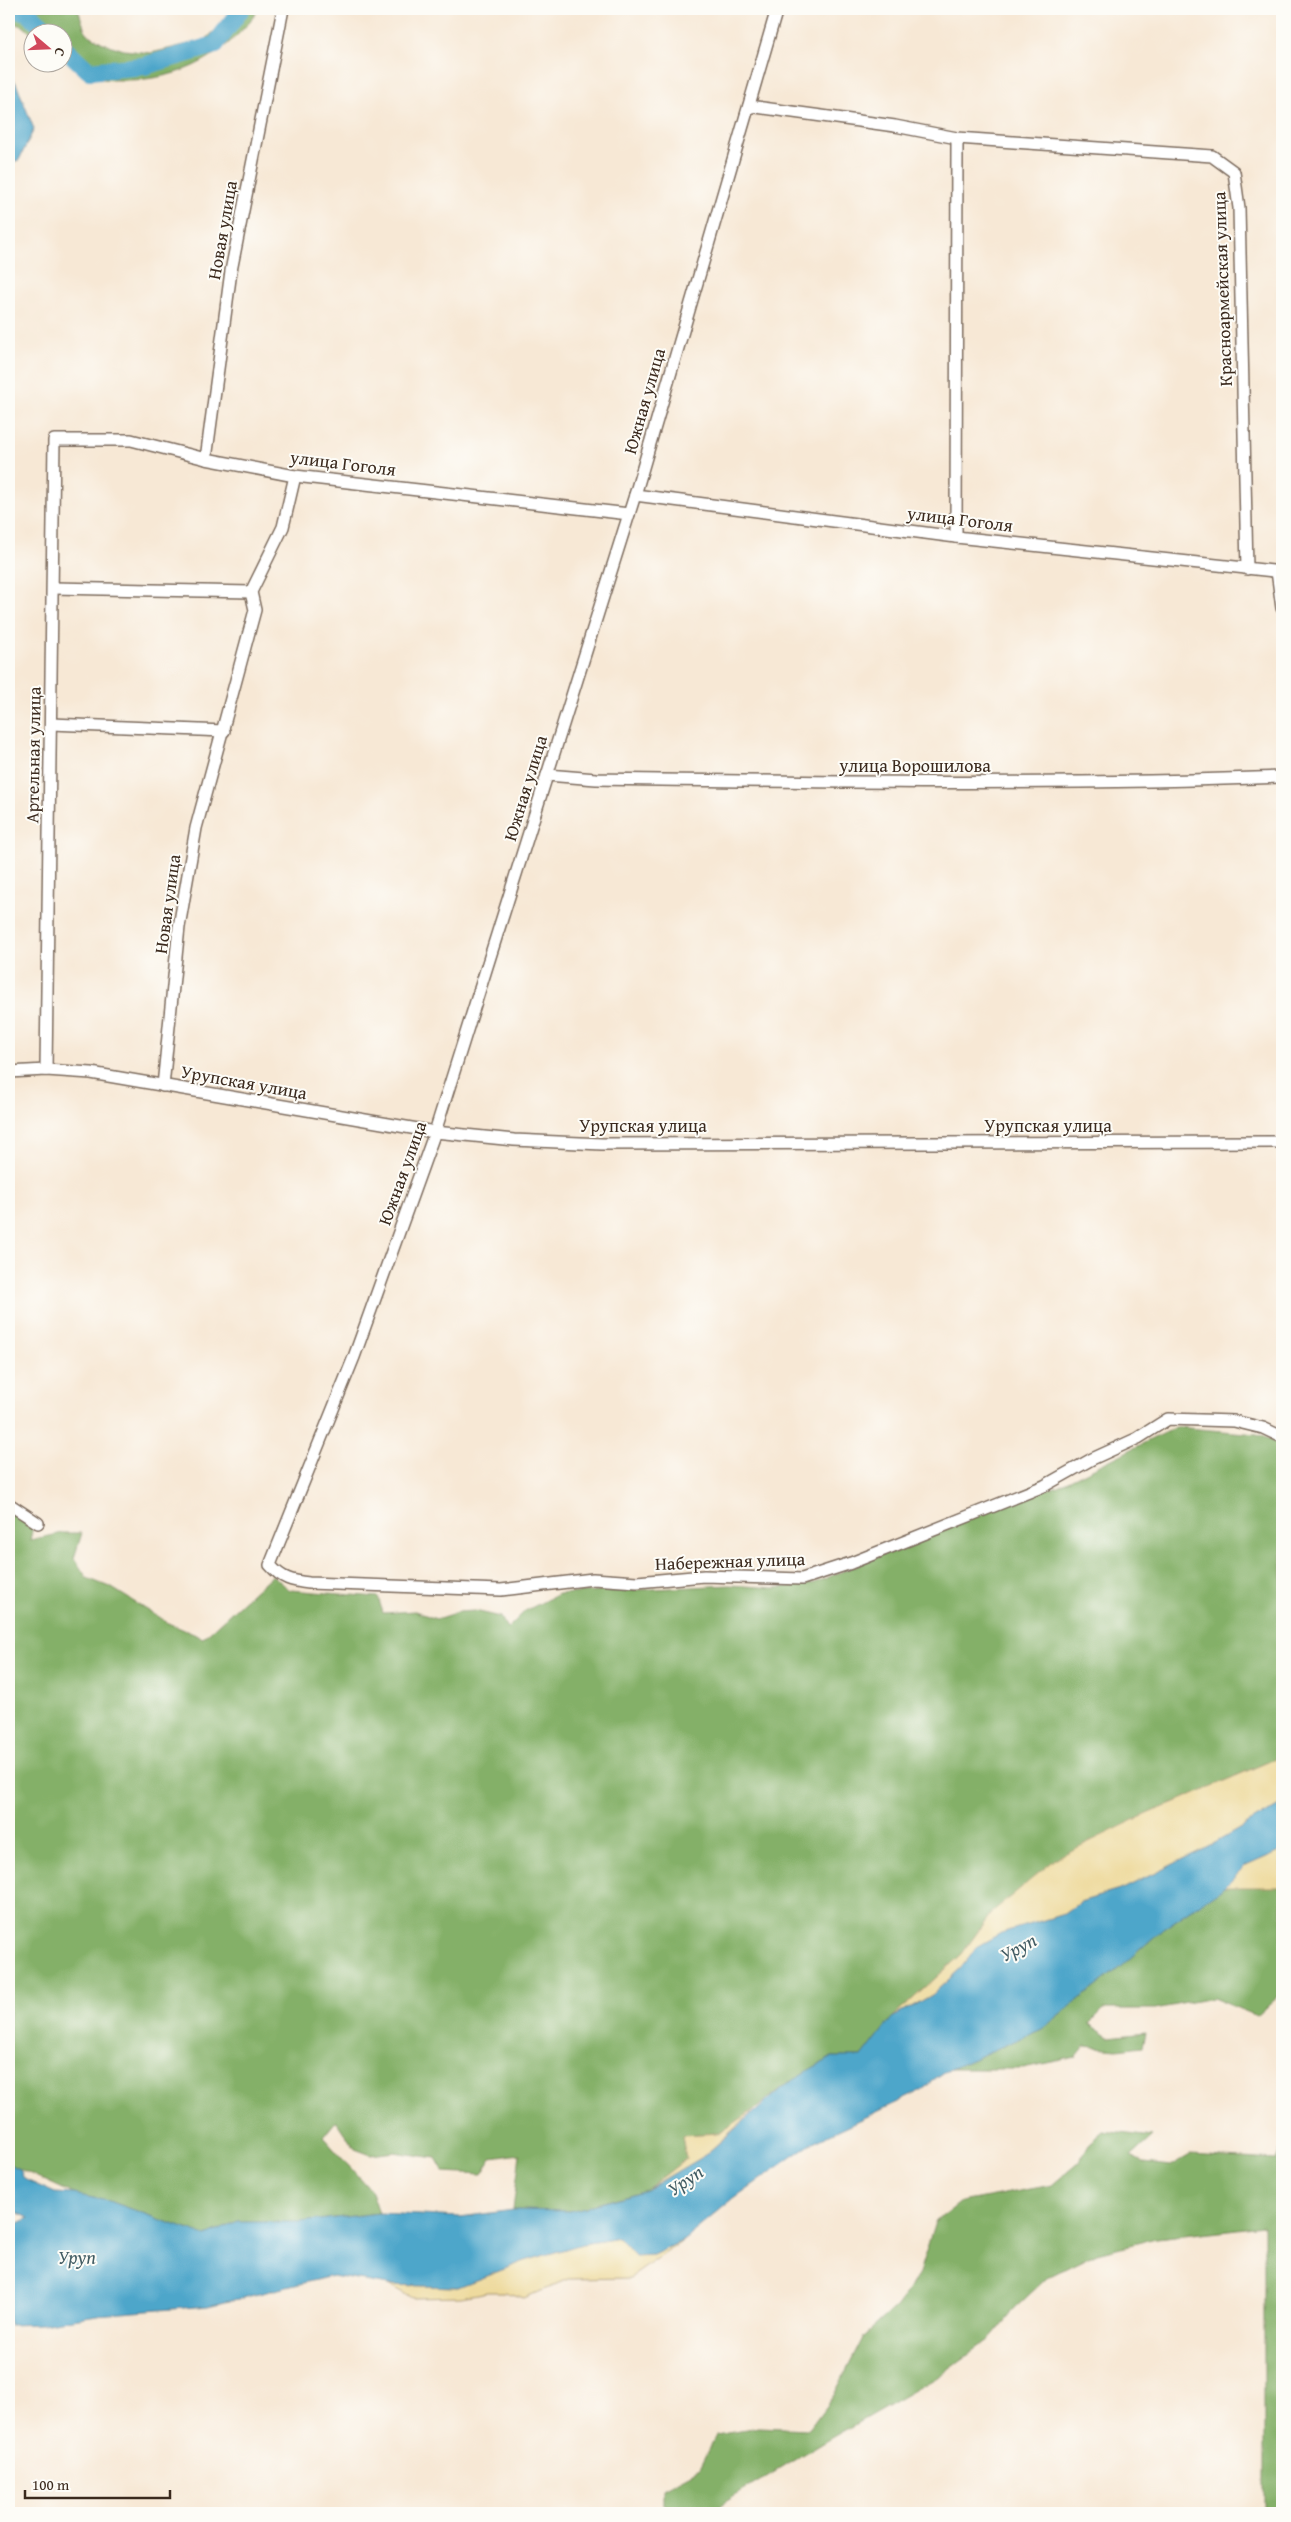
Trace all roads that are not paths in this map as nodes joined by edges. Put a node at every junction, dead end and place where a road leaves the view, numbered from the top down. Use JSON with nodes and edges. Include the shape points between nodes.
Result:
{"nodes":[{"id":1,"x":283,"y":9,"type":"edge"},
{"id":2,"x":777,"y":9,"type":"edge"},
{"id":3,"x":749,"y":106,"type":"junction"},
{"id":4,"x":957,"y":138,"type":"junction"},
{"id":5,"x":54,"y":440,"type":"joint"},
{"id":6,"x":206,"y":459,"type":"junction"},
{"id":7,"x":295,"y":476,"type":"junction"},
{"id":8,"x":635,"y":495,"type":"junction"},
{"id":9,"x":630,"y":514,"type":"junction"},
{"id":10,"x":956,"y":537,"type":"junction"},
{"id":11,"x":1247,"y":569,"type":"junction"},
{"id":12,"x":1280,"y":571,"type":"edge"},
{"id":13,"x":53,"y":588,"type":"junction"},
{"id":14,"x":251,"y":592,"type":"junction"},
{"id":15,"x":1282,"y":608,"type":"edge"},
{"id":16,"x":51,"y":724,"type":"junction"},
{"id":17,"x":224,"y":731,"type":"junction"},
{"id":18,"x":547,"y":775,"type":"junction"},
{"id":19,"x":1282,"y":777,"type":"edge"},
{"id":20,"x":46,"y":1070,"type":"junction"},
{"id":21,"x":9,"y":1072,"type":"edge"},
{"id":22,"x":163,"y":1086,"type":"junction"},
{"id":23,"x":435,"y":1132,"type":"junction"},
{"id":24,"x":1282,"y":1142,"type":"edge"},
{"id":25,"x":1282,"y":1437,"type":"edge"},
{"id":26,"x":9,"y":1504,"type":"edge"},
{"id":27,"x":38,"y":1523,"type":"dead end"},
{"id":28,"x":270,"y":1565,"type":"joint"}],
"edges":[{"from":1,"to":6,"type":"street","name":"Новая улица","via":[[231,271]]},
{"from":2,"to":3,"type":"street","name":"Южная улица"},
{"from":3,"to":4,"type":"street","name":"Красноармейская улица"},
{"from":3,"to":8,"type":"street","name":"Южная улица"},
{"from":4,"to":10,"type":"street"},
{"from":4,"to":11,"type":"street","name":"Красноармейская улица","via":[[1212,156],[1234,172],[1239,208]]},
{"from":5,"to":6,"type":"street","name":"улица Гоголя","via":[[131,440]]},
{"from":5,"to":13,"type":"street","name":"Артельная улица"},
{"from":6,"to":7,"type":"street","name":"улица Гоголя"},
{"from":7,"to":9,"type":"street","name":"улица Гоголя"},
{"from":7,"to":14,"type":"street","via":[[283,527]]},
{"from":8,"to":9,"type":"street","name":"Южная улица"},
{"from":8,"to":10,"type":"street","name":"улица Гоголя"},
{"from":9,"to":18,"type":"street","name":"Южная улица"},
{"from":10,"to":11,"type":"street","name":"улица Гоголя"},
{"from":11,"to":12,"type":"street","name":"улица Гоголя"},
{"from":12,"to":15,"type":"street"},
{"from":13,"to":14,"type":"street"},
{"from":13,"to":16,"type":"street","name":"Артельная улица"},
{"from":14,"to":17,"type":"street","name":"Новая улица","via":[[255,610]]},
{"from":16,"to":17,"type":"street"},
{"from":16,"to":20,"type":"street","name":"Артельная улица"},
{"from":17,"to":22,"type":"street","name":"Новая улица","via":[[196,828],[179,927]]},
{"from":18,"to":19,"type":"street","name":"улица Ворошилова","via":[[596,779],[925,783]]},
{"from":18,"to":23,"type":"street","name":"Южная улица"},
{"from":20,"to":21,"type":"street","name":"Урупская улица"},
{"from":20,"to":22,"type":"street","name":"Урупская улица"},
{"from":22,"to":23,"type":"street","name":"Урупская улица"},
{"from":23,"to":24,"type":"street","name":"Урупская улица","via":[[602,1144]]},
{"from":23,"to":28,"type":"street","name":"Южная улица","via":[[354,1357]]},
{"from":25,"to":28,"type":"street","name":"Набережная улица","via":[[1263,1428],[1234,1421],[1168,1419],[1044,1486],[851,1563],[802,1579],[704,1576],[638,1582],[593,1579],[501,1590],[309,1584],[289,1581]]},
{"from":26,"to":27,"type":"street"}]}
